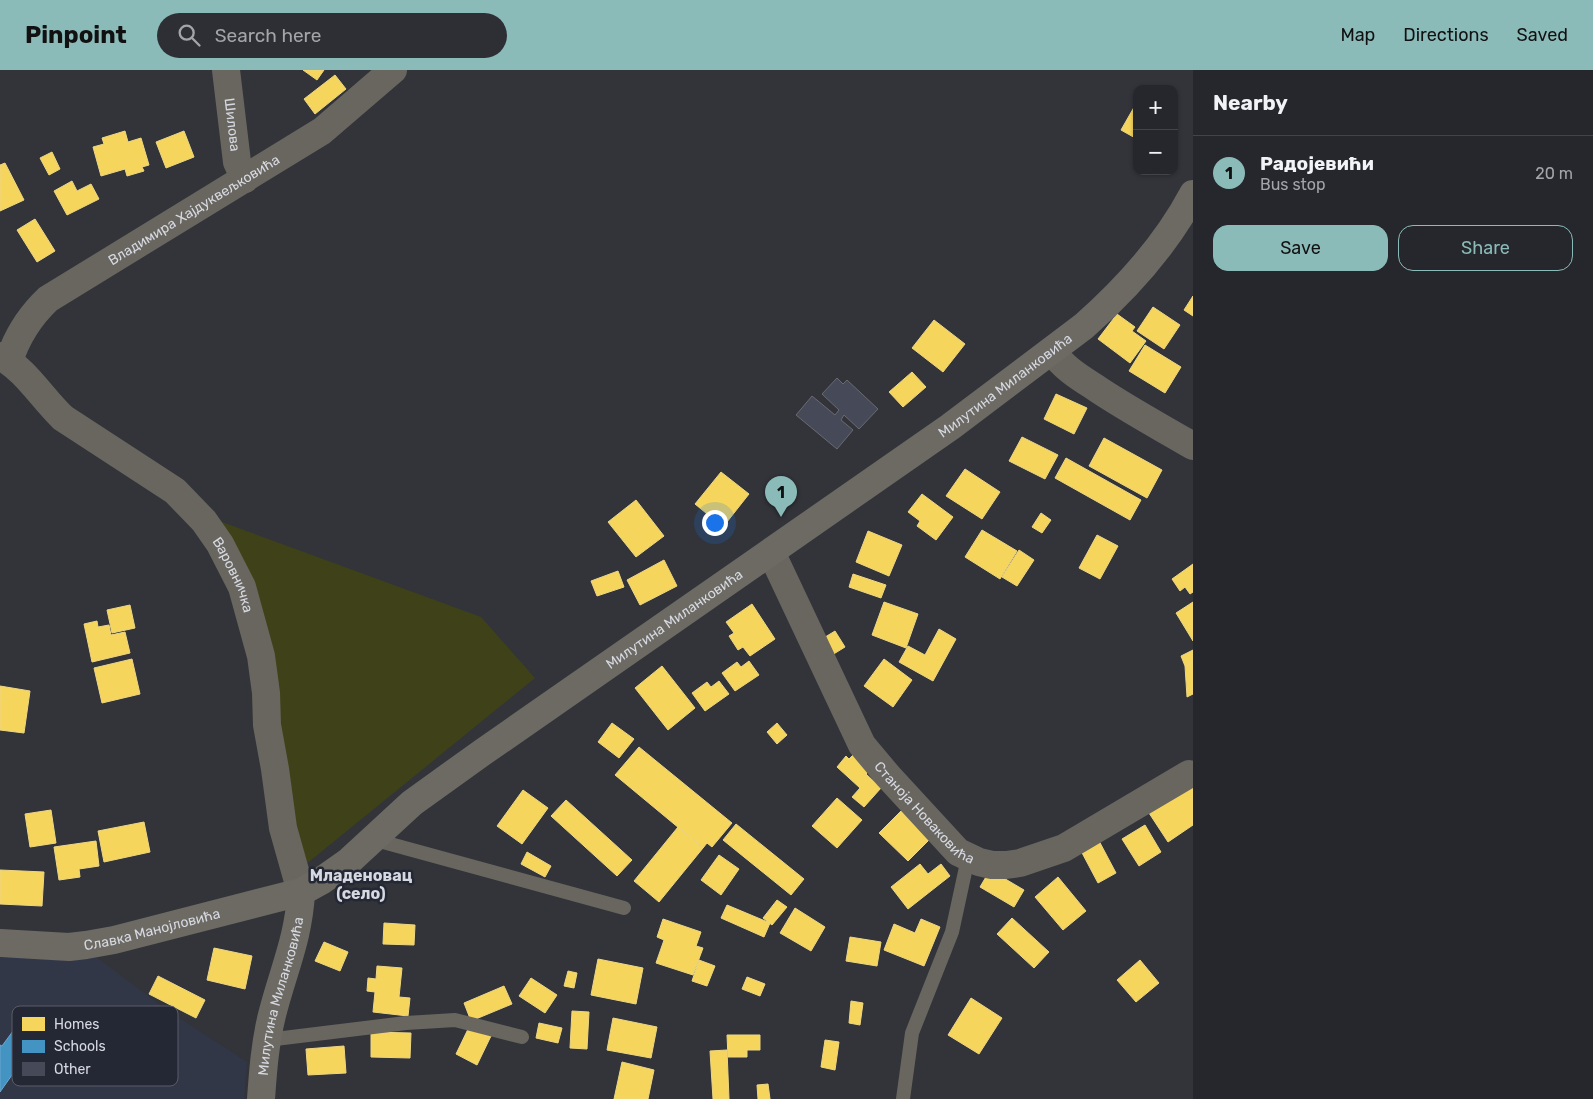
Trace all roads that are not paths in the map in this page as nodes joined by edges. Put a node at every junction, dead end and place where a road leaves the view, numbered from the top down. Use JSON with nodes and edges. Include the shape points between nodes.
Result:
{"nodes":[{"id":1,"x":226,"y":70,"type":"edge"},
{"id":2,"x":393,"y":70,"type":"edge"},
{"id":3,"x":245,"y":179,"type":"junction"},
{"id":4,"x":1193,"y":194,"type":"edge"},
{"id":5,"x":1052,"y":351,"type":"junction"},
{"id":6,"x":4,"y":358,"type":"edge"},
{"id":7,"x":1193,"y":446,"type":"edge"},
{"id":8,"x":771,"y":552,"type":"junction"},
{"id":9,"x":1189,"y":774,"type":"dead end"},
{"id":10,"x":372,"y":839,"type":"junction"},
{"id":11,"x":968,"y":858,"type":"junction"},
{"id":12,"x":302,"y":892,"type":"junction"},
{"id":13,"x":624,"y":908,"type":"dead end"},
{"id":14,"x":0,"y":943,"type":"edge"},
{"id":15,"x":522,"y":1037,"type":"dead end"},
{"id":16,"x":267,"y":1040,"type":"junction"},
{"id":17,"x":261,"y":1099,"type":"edge"},
{"id":18,"x":903,"y":1099,"type":"edge"}],
"edges":[{"from":1,"to":3,"type":"street","name":"Шилова","via":[[237,162]]},
{"from":2,"to":3,"type":"street","name":"Владимира Хајдуквељковића","via":[[322,131]]},
{"from":3,"to":6,"type":"street","name":"Владимира Хајдуквељковића","via":[[48,299],[24,326]]},
{"from":4,"to":5,"type":"main road","name":"Милутина Миланковића","via":[[1161,245],[1133,278],[1104,308]]},
{"from":5,"to":7,"type":"street","via":[[1072,372],[1107,396]]},
{"from":5,"to":8,"type":"main road","name":"Милутина Миланковића"},
{"from":6,"to":12,"type":"street","name":"Варовничка","via":[[21,371],[63,418],[175,491],[204,521],[220,544],[242,587],[261,656],[282,828]]},
{"from":8,"to":10,"type":"main road","name":"Милутина Миланковића","via":[[505,736],[412,803]]},
{"from":8,"to":11,"type":"street","name":"Станоја Новаковића","via":[[862,745],[958,852]]},
{"from":9,"to":11,"type":"street","name":"Станоја Новаковића","via":[[1064,848],[1006,865],[992,865]]},
{"from":10,"to":12,"type":"main road","name":"Милутина Миланковића","via":[[348,862]]},
{"from":10,"to":13,"type":"lane"},
{"from":11,"to":18,"type":"lane","via":[[952,932],[912,1033]]},
{"from":12,"to":14,"type":"main road","name":"Славка Манојловића","via":[[86,945]]},
{"from":12,"to":16,"type":"main road","name":"Милутина Миланковића","via":[[296,934]]},
{"from":15,"to":16,"type":"lane","via":[[455,1020]]},
{"from":16,"to":17,"type":"main road","name":"Милутина Миланковића"}]}
